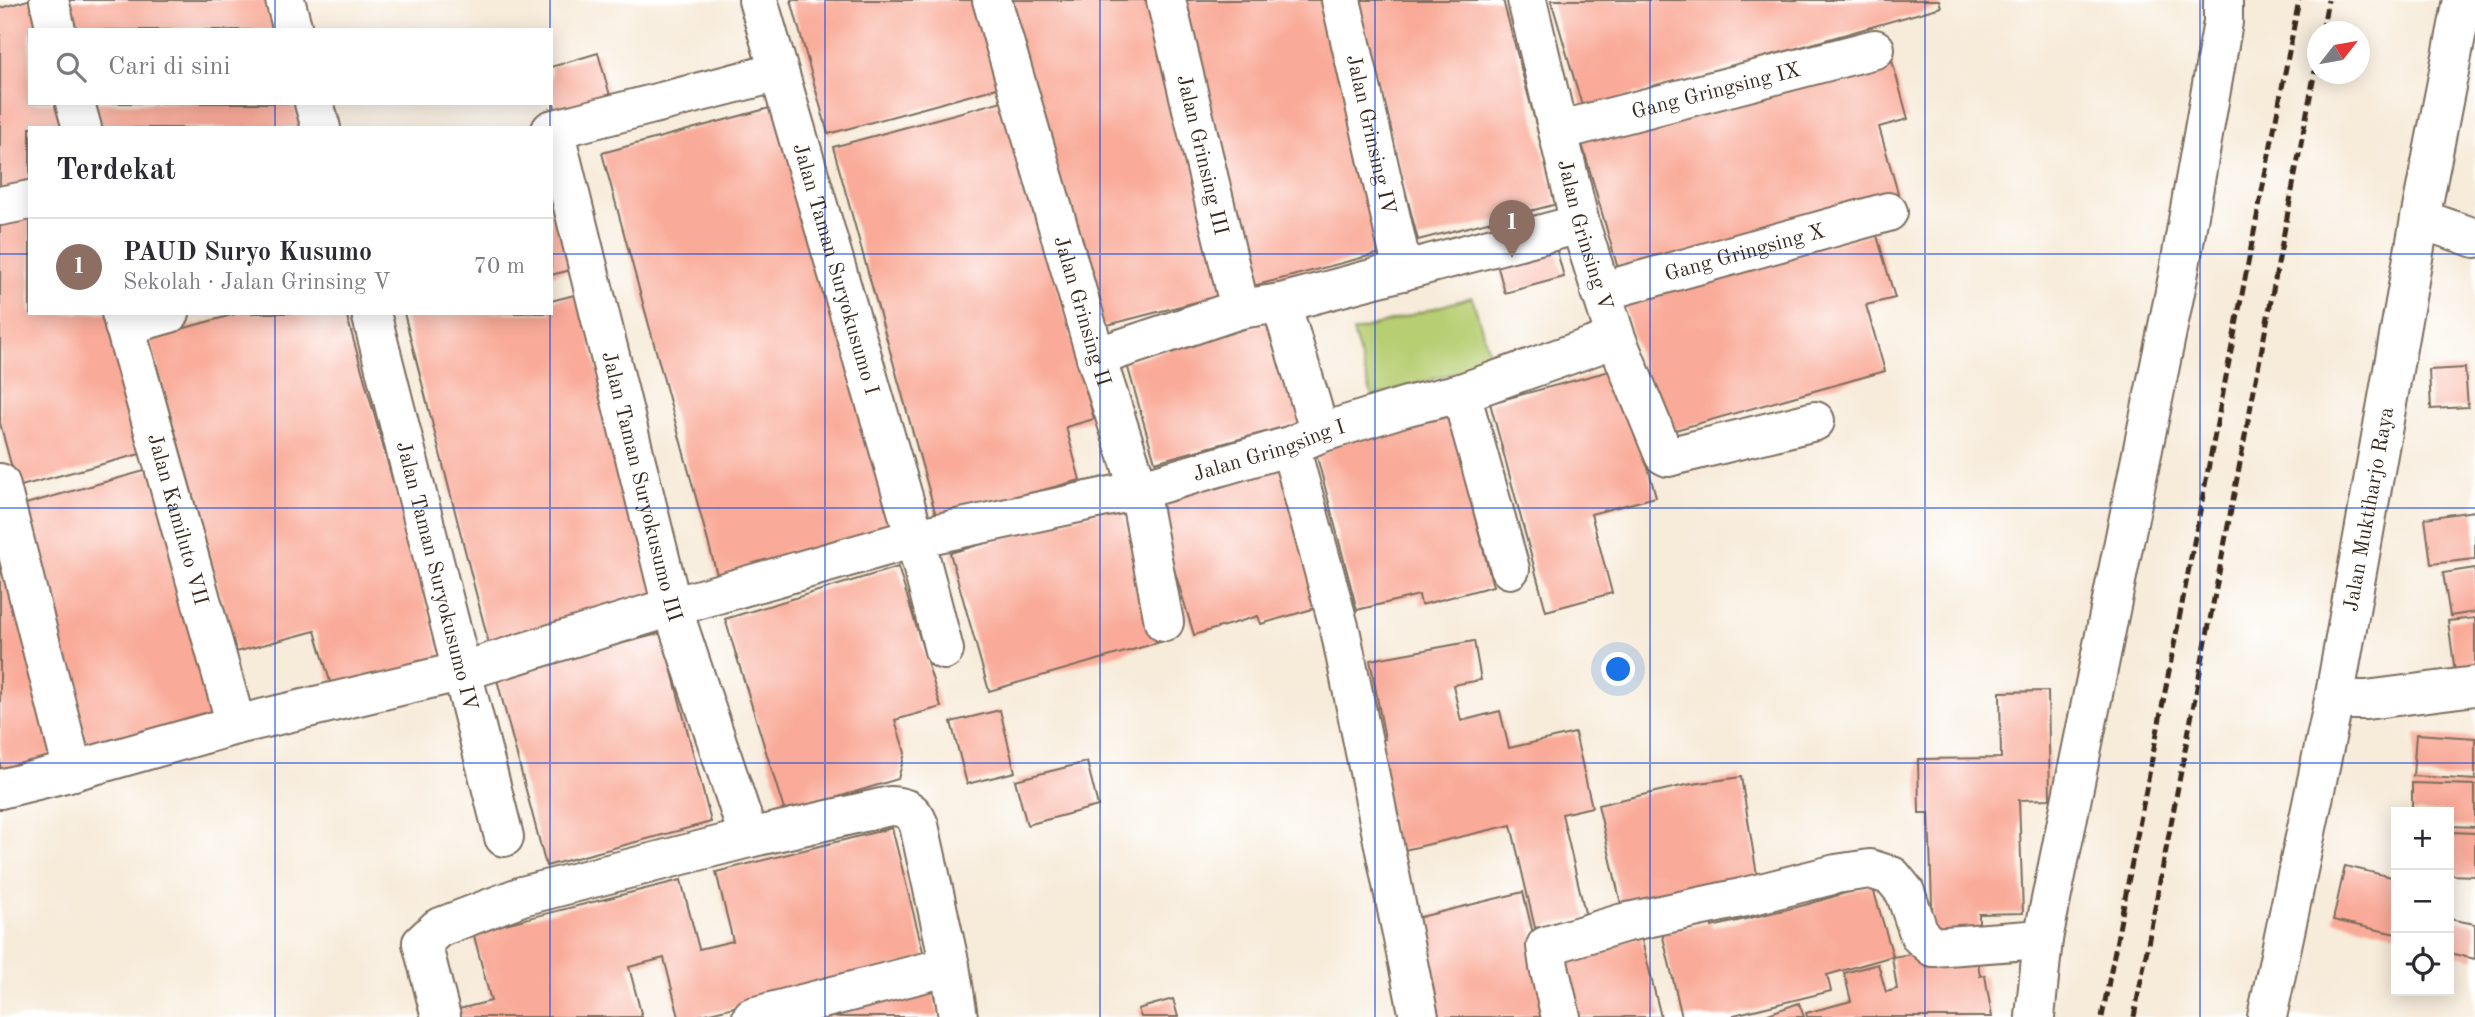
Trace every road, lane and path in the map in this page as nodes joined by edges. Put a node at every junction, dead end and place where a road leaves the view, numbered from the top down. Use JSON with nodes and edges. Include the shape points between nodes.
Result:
{"nodes":[{"id":1,"x":49,"y":0,"type":"edge"},
{"id":2,"x":285,"y":0,"type":"edge"},
{"id":3,"x":758,"y":0,"type":"edge"},
{"id":4,"x":992,"y":0,"type":"edge"},
{"id":5,"x":1166,"y":0,"type":"edge"},
{"id":6,"x":1341,"y":0,"type":"edge"},
{"id":7,"x":1527,"y":0,"type":"edge"},
{"id":8,"x":2223,"y":0,"type":"edge"},
{"id":9,"x":2463,"y":0,"type":"edge"},
{"id":10,"x":56,"y":28,"type":"edge"},
{"id":11,"x":292,"y":28,"type":"edge"},
{"id":12,"x":1875,"y":49,"type":"dead end"},
{"id":13,"x":779,"y":72,"type":"junction"},
{"id":14,"x":76,"y":105,"type":"edge"},
{"id":15,"x":315,"y":105,"type":"edge"},
{"id":16,"x":81,"y":126,"type":"edge"},
{"id":17,"x":320,"y":126,"type":"edge"},
{"id":18,"x":553,"y":130,"type":"edge"},
{"id":19,"x":1558,"y":131,"type":"junction"},
{"id":20,"x":28,"y":200,"type":"edge"},
{"id":21,"x":0,"y":206,"type":"edge"},
{"id":22,"x":1888,"y":212,"type":"dead end"},
{"id":23,"x":2420,"y":219,"type":"junction"},
{"id":24,"x":1580,"y":225,"type":"junction"},
{"id":25,"x":2475,"y":238,"type":"edge"},
{"id":26,"x":1403,"y":271,"type":"junction"},
{"id":27,"x":1600,"y":292,"type":"junction"},
{"id":28,"x":1281,"y":303,"type":"junction"},
{"id":29,"x":1240,"y":309,"type":"junction"},
{"id":30,"x":156,"y":315,"type":"edge"},
{"id":31,"x":372,"y":315,"type":"edge"},
{"id":32,"x":122,"y":320,"type":"edge"},
{"id":33,"x":1616,"y":338,"type":"junction"},
{"id":34,"x":1096,"y":357,"type":"junction"},
{"id":35,"x":1461,"y":393,"type":"junction"},
{"id":36,"x":1815,"y":421,"type":"dead end"},
{"id":37,"x":1305,"y":440,"type":"junction"},
{"id":38,"x":0,"y":483,"type":"edge"},
{"id":39,"x":1139,"y":490,"type":"junction"},
{"id":40,"x":915,"y":538,"type":"junction"},
{"id":41,"x":1510,"y":569,"type":"dead end"},
{"id":42,"x":672,"y":607,"type":"junction"},
{"id":43,"x":1164,"y":622,"type":"dead end"},
{"id":44,"x":944,"y":650,"type":"dead end"},
{"id":45,"x":463,"y":670,"type":"junction"},
{"id":46,"x":2475,"y":686,"type":"edge"},
{"id":47,"x":2334,"y":700,"type":"junction"},
{"id":48,"x":236,"y":725,"type":"junction"},
{"id":49,"x":73,"y":771,"type":"junction"},
{"id":50,"x":0,"y":789,"type":"edge"},
{"id":51,"x":504,"y":837,"type":"dead end"},
{"id":52,"x":749,"y":838,"type":"junction"},
{"id":53,"x":2043,"y":939,"type":"junction"},
{"id":54,"x":950,"y":967,"type":"junction"},
{"id":55,"x":441,"y":1017,"type":"edge"},
{"id":56,"x":752,"y":1017,"type":"edge"},
{"id":57,"x":958,"y":1017,"type":"edge"},
{"id":58,"x":1419,"y":1017,"type":"edge"},
{"id":59,"x":1561,"y":1017,"type":"edge"},
{"id":60,"x":2035,"y":1017,"type":"edge"},
{"id":61,"x":2267,"y":1017,"type":"edge"}],
"edges":[{"from":1,"to":10,"type":"street"},
{"from":2,"to":11,"type":"street"},
{"from":3,"to":13,"type":"street","name":"Jalan Taman Suryokusumo I"},
{"from":4,"to":34,"type":"street","name":"Jalan Grinsing II"},
{"from":5,"to":29,"type":"street","name":"Jalan Grinsing III"},
{"from":6,"to":26,"type":"street","name":"Jalan Grinsing IV"},
{"from":7,"to":19,"type":"street","name":"Jalan Grinsing V"},
{"from":8,"to":53,"type":"street","via":[[2223,22],[2178,277]]},
{"from":9,"to":23,"type":"street","name":"Jalan Muktiharjo Raya"},
{"from":12,"to":19,"type":"street","name":"Gang Gringsing IX"},
{"from":13,"to":18,"type":"street"},
{"from":13,"to":40,"type":"street","name":"Jalan Taman Suryokusumo I"},
{"from":14,"to":16,"type":"street"},
{"from":15,"to":17,"type":"street"},
{"from":18,"to":42,"type":"street","name":"Jalan Taman Suryokusumo III"},
{"from":19,"to":24,"type":"street","name":"Jalan Grinsing V"},
{"from":20,"to":21,"type":"street"},
{"from":22,"to":27,"type":"street","name":"Gang Gringsing X"},
{"from":23,"to":25,"type":"street"},
{"from":23,"to":47,"type":"street","name":"Jalan Muktiharjo Raya"},
{"from":24,"to":26,"type":"street"},
{"from":24,"to":27,"type":"street","name":"Jalan Grinsing V"},
{"from":26,"to":28,"type":"street"},
{"from":27,"to":33,"type":"street","name":"Jalan Grinsing V"},
{"from":28,"to":29,"type":"street"},
{"from":28,"to":37,"type":"street"},
{"from":29,"to":34,"type":"street"},
{"from":30,"to":32,"type":"street"},
{"from":31,"to":45,"type":"street","name":"Jalan Taman Suryokusumo IV"},
{"from":32,"to":48,"type":"street","name":"Jalan Kamiluto VII"},
{"from":33,"to":35,"type":"street","name":"Jalan Gringsing I"},
{"from":33,"to":36,"type":"street","name":"Jalan Grinsing V","via":[[1660,450],[1668,457]]},
{"from":34,"to":39,"type":"street","name":"Jalan Grinsing II"},
{"from":35,"to":37,"type":"street","name":"Jalan Gringsing I"},
{"from":35,"to":41,"type":"street"},
{"from":37,"to":39,"type":"street","name":"Jalan Gringsing I"},
{"from":37,"to":58,"type":"street","via":[[1335,612]]},
{"from":38,"to":49,"type":"street"},
{"from":39,"to":40,"type":"street","name":"Jalan Gringsing I"},
{"from":39,"to":43,"type":"street","name":"Jalan Grinsing II"},
{"from":40,"to":42,"type":"street","name":"Jalan Gringsing I"},
{"from":40,"to":44,"type":"street","name":"Jalan Taman Suryokusumo I"},
{"from":42,"to":45,"type":"street","name":"Jalan Gringsing I"},
{"from":42,"to":52,"type":"street","name":"Jalan Taman Suryokusumo III"},
{"from":45,"to":48,"type":"street","name":"Jalan Gringsing I"},
{"from":45,"to":51,"type":"street","name":"Jalan Taman Suryokusumo IV"},
{"from":46,"to":47,"type":"street","via":[[2366,701]]},
{"from":47,"to":61,"type":"street","name":"Jalan Muktiharjo Raya"},
{"from":48,"to":49,"type":"street","name":"Jalan Gringsing I"},
{"from":49,"to":50,"type":"street","name":"Jalan Gringsing I"},
{"from":52,"to":54,"type":"street","via":[[890,806],[910,810],[919,825]]},
{"from":52,"to":55,"type":"street","via":[[522,895],[438,928],[422,943]]},
{"from":53,"to":59,"type":"street","via":[[1933,947],[1920,936],[1905,892],[1892,876],[1870,869],[1836,874],[1623,923],[1546,946]]},
{"from":53,"to":60,"type":"street"},
{"from":54,"to":56,"type":"street"},
{"from":54,"to":57,"type":"street"}]}
